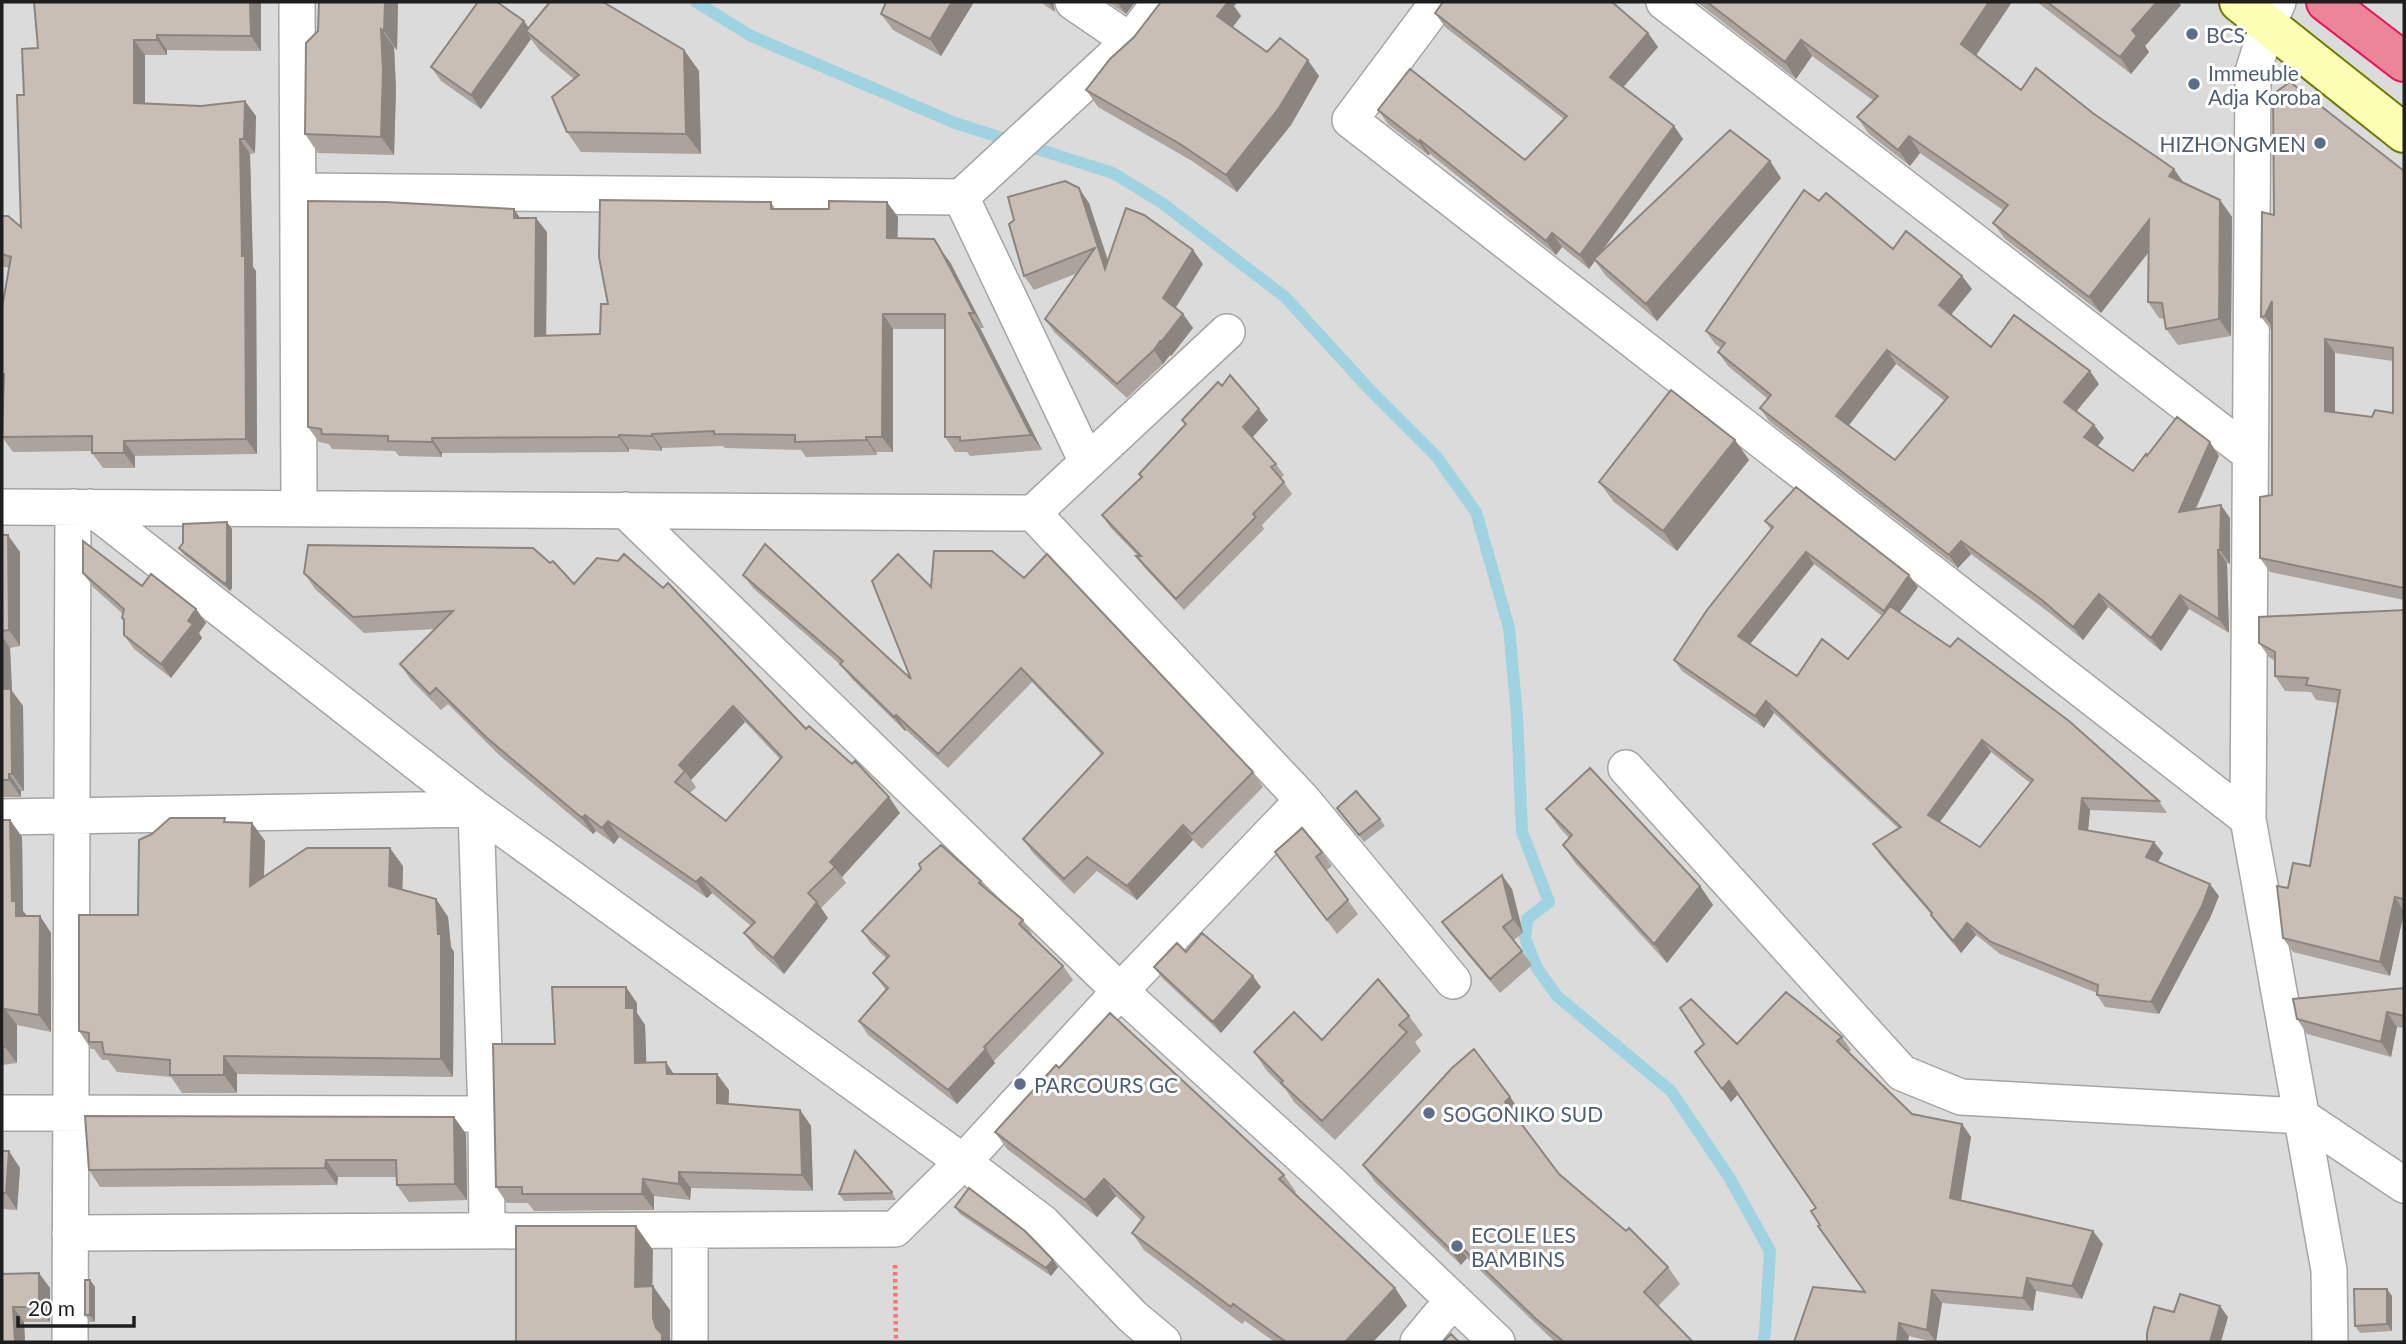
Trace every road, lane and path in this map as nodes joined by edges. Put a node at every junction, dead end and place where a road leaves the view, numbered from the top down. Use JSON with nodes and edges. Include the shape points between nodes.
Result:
{"nodes":[{"id":1,"x":297,"y":2,"type":"edge"},
{"id":2,"x":1073,"y":2,"type":"edge"},
{"id":3,"x":1160,"y":2,"type":"edge"},
{"id":4,"x":1438,"y":2,"type":"edge"},
{"id":5,"x":1664,"y":2,"type":"edge"},
{"id":6,"x":2326,"y":2,"type":"edge"},
{"id":7,"x":2262,"y":9,"type":"edge"},
{"id":8,"x":1130,"y":41,"type":"junction"},
{"id":9,"x":2404,"y":62,"type":"edge"},
{"id":10,"x":2404,"y":133,"type":"edge"},
{"id":11,"x":298,"y":191,"type":"junction"},
{"id":12,"x":961,"y":197,"type":"junction"},
{"id":13,"x":1227,"y":332,"type":"dead end"},
{"id":14,"x":2250,"y":454,"type":"junction"},
{"id":15,"x":1087,"y":463,"type":"junction"},
{"id":16,"x":2,"y":506,"type":"edge"},
{"id":17,"x":82,"y":507,"type":"junction"},
{"id":18,"x":299,"y":508,"type":"junction"},
{"id":19,"x":625,"y":510,"type":"junction"},
{"id":20,"x":1033,"y":513,"type":"junction"},
{"id":21,"x":1626,"y":768,"type":"dead end"},
{"id":22,"x":1303,"y":800,"type":"junction"},
{"id":23,"x":476,"y":809,"type":"junction"},
{"id":24,"x":72,"y":816,"type":"junction"},
{"id":25,"x":2,"y":817,"type":"edge"},
{"id":26,"x":2248,"y":819,"type":"junction"},
{"id":27,"x":1453,"y":981,"type":"dead end"},
{"id":28,"x":1121,"y":991,"type":"junction"},
{"id":29,"x":2,"y":1113,"type":"edge"},
{"id":30,"x":71,"y":1113,"type":"junction"},
{"id":31,"x":486,"y":1114,"type":"junction"},
{"id":32,"x":2301,"y":1116,"type":"junction"},
{"id":33,"x":963,"y":1162,"type":"junction"},
{"id":34,"x":2404,"y":1185,"type":"edge"},
{"id":35,"x":895,"y":1229,"type":"junction"},
{"id":36,"x":690,"y":1230,"type":"junction"},
{"id":37,"x":487,"y":1231,"type":"junction"},
{"id":38,"x":70,"y":1233,"type":"junction"},
{"id":39,"x":1452,"y":1301,"type":"junction"},
{"id":40,"x":70,"y":1342,"type":"edge"},
{"id":41,"x":690,"y":1342,"type":"edge"},
{"id":42,"x":896,"y":1342,"type":"edge"},
{"id":43,"x":1163,"y":1342,"type":"edge"},
{"id":44,"x":1418,"y":1342,"type":"edge"},
{"id":45,"x":1497,"y":1342,"type":"edge"},
{"id":46,"x":2330,"y":1342,"type":"edge"}],
"edges":[{"from":1,"to":11,"type":"street"},
{"from":2,"to":8,"type":"street"},
{"from":3,"to":8,"type":"street"},
{"from":4,"to":26,"type":"street","via":[[1350,120]]},
{"from":5,"to":14,"type":"street"},
{"from":6,"to":9,"type":"highway"},
{"from":7,"to":10,"type":"street"},
{"from":7,"to":14,"type":"street","via":[[2253,72]]},
{"from":8,"to":12,"type":"street"},
{"from":11,"to":12,"type":"street"},
{"from":11,"to":18,"type":"street"},
{"from":12,"to":15,"type":"street"},
{"from":13,"to":15,"type":"street"},
{"from":14,"to":26,"type":"street"},
{"from":15,"to":20,"type":"street"},
{"from":16,"to":17,"type":"street"},
{"from":17,"to":18,"type":"street"},
{"from":17,"to":23,"type":"street"},
{"from":17,"to":24,"type":"street"},
{"from":18,"to":19,"type":"street"},
{"from":19,"to":20,"type":"street"},
{"from":19,"to":28,"type":"street"},
{"from":20,"to":22,"type":"street"},
{"from":21,"to":32,"type":"street","via":[[1902,1073],[1961,1097]]},
{"from":22,"to":27,"type":"street"},
{"from":22,"to":28,"type":"street"},
{"from":23,"to":24,"type":"street"},
{"from":23,"to":31,"type":"street"},
{"from":23,"to":33,"type":"street"},
{"from":24,"to":25,"type":"street"},
{"from":24,"to":30,"type":"street"},
{"from":26,"to":32,"type":"street"},
{"from":28,"to":33,"type":"street"},
{"from":28,"to":39,"type":"street"},
{"from":29,"to":30,"type":"street"},
{"from":30,"to":31,"type":"street"},
{"from":30,"to":38,"type":"street"},
{"from":31,"to":37,"type":"street"},
{"from":32,"to":34,"type":"street"},
{"from":32,"to":46,"type":"street","via":[[2329,1270]]},
{"from":33,"to":35,"type":"street"},
{"from":33,"to":43,"type":"street","via":[[1043,1223]]},
{"from":35,"to":36,"type":"street"},
{"from":35,"to":42,"type":"path"},
{"from":36,"to":37,"type":"street"},
{"from":36,"to":41,"type":"street"},
{"from":37,"to":38,"type":"street"},
{"from":38,"to":40,"type":"street"},
{"from":39,"to":44,"type":"street"},
{"from":39,"to":45,"type":"street"}]}
